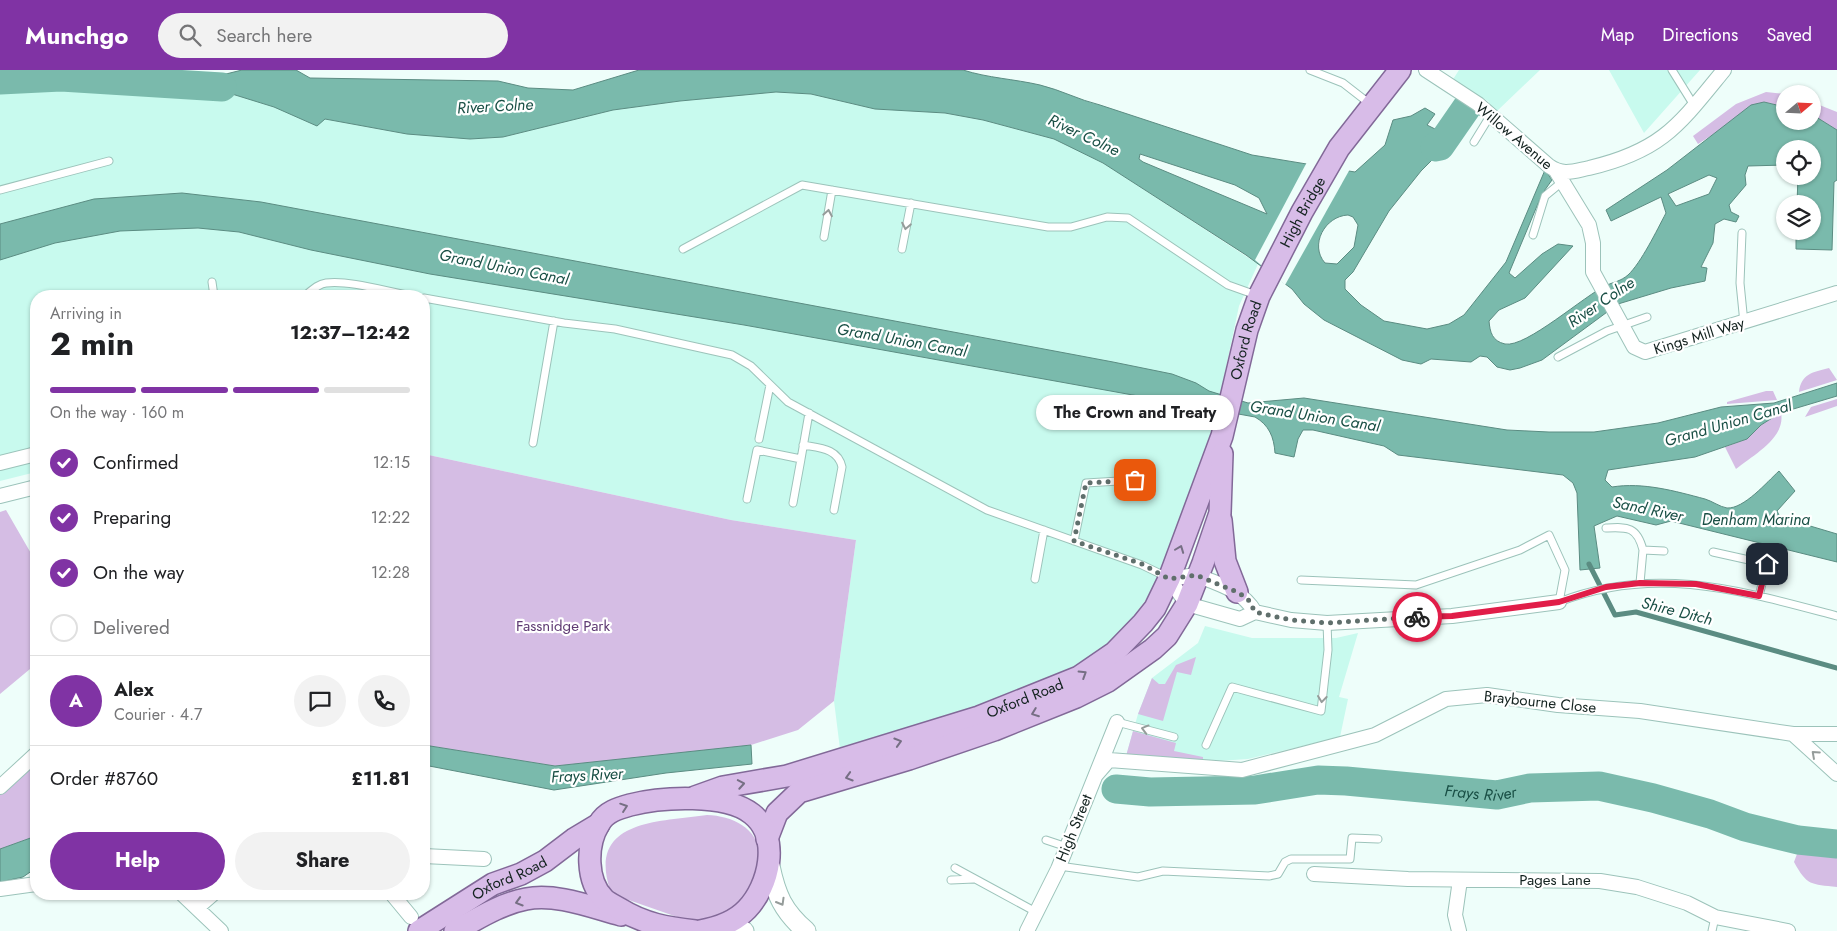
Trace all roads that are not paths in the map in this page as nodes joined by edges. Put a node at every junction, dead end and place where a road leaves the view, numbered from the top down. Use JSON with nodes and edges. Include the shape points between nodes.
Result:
{"nodes":[{"id":1,"x":1310,"y":70,"type":"edge"},
{"id":2,"x":1426,"y":70,"type":"edge"},
{"id":3,"x":1672,"y":70,"type":"edge"},
{"id":4,"x":1724,"y":70,"type":"edge"},
{"id":5,"x":1396,"y":71,"type":"edge"},
{"id":6,"x":1372,"y":106,"type":"junction"},
{"id":7,"x":1695,"y":107,"type":"junction"},
{"id":8,"x":1490,"y":116,"type":"junction"},
{"id":9,"x":1474,"y":142,"type":"dead end"},
{"id":10,"x":109,"y":161,"type":"dead end"},
{"id":11,"x":1559,"y":177,"type":"junction"},
{"id":12,"x":0,"y":190,"type":"edge"},
{"id":13,"x":832,"y":190,"type":"junction"},
{"id":14,"x":911,"y":203,"type":"junction"},
{"id":15,"x":1742,"y":233,"type":"dead end"},
{"id":16,"x":1533,"y":235,"type":"dead end"},
{"id":17,"x":824,"y":236,"type":"dead end"},
{"id":18,"x":683,"y":249,"type":"dead end"},
{"id":19,"x":902,"y":250,"type":"dead end"},
{"id":20,"x":1268,"y":276,"type":"joint"},
{"id":21,"x":212,"y":282,"type":"dead end"},
{"id":22,"x":213,"y":290,"type":"edge"},
{"id":23,"x":312,"y":290,"type":"edge"},
{"id":24,"x":378,"y":290,"type":"edge"},
{"id":25,"x":1837,"y":292,"type":"edge"},
{"id":26,"x":1259,"y":296,"type":"junction"},
{"id":27,"x":430,"y":299,"type":"edge"},
{"id":28,"x":1648,"y":317,"type":"dead end"},
{"id":29,"x":554,"y":321,"type":"junction"},
{"id":30,"x":1744,"y":323,"type":"junction"},
{"id":31,"x":1621,"y":325,"type":"junction"},
{"id":32,"x":1558,"y":358,"type":"dead end"},
{"id":33,"x":770,"y":385,"type":"junction"},
{"id":34,"x":809,"y":413,"type":"junction"},
{"id":35,"x":1222,"y":436,"type":"junction"},
{"id":36,"x":758,"y":439,"type":"dead end"},
{"id":37,"x":533,"y":443,"type":"dead end"},
{"id":38,"x":803,"y":445,"type":"junction"},
{"id":39,"x":30,"y":456,"type":"edge"},
{"id":40,"x":801,"y":459,"type":"junction"},
{"id":41,"x":0,"y":463,"type":"edge"},
{"id":42,"x":1135,"y":480,"type":"dead end"},
{"id":43,"x":30,"y":488,"type":"edge"},
{"id":44,"x":0,"y":496,"type":"edge"},
{"id":45,"x":747,"y":499,"type":"dead end"},
{"id":46,"x":792,"y":503,"type":"dead end"},
{"id":47,"x":834,"y":510,"type":"dead end"},
{"id":48,"x":1220,"y":512,"type":"junction"},
{"id":49,"x":1606,"y":528,"type":"dead end"},
{"id":50,"x":1044,"y":530,"type":"junction"},
{"id":51,"x":1074,"y":541,"type":"junction"},
{"id":52,"x":1643,"y":550,"type":"junction"},
{"id":53,"x":1664,"y":551,"type":"dead end"},
{"id":54,"x":1713,"y":552,"type":"dead end"},
{"id":55,"x":1196,"y":575,"type":"junction"},
{"id":56,"x":1035,"y":579,"type":"dead end"},
{"id":57,"x":1169,"y":579,"type":"junction"},
{"id":58,"x":1301,"y":580,"type":"dead end"},
{"id":59,"x":1640,"y":583,"type":"junction"},
{"id":60,"x":1237,"y":592,"type":"junction"},
{"id":61,"x":1759,"y":596,"type":"junction"},
{"id":62,"x":1559,"y":602,"type":"junction"},
{"id":63,"x":1187,"y":604,"type":"junction"},
{"id":64,"x":1255,"y":612,"type":"junction"},
{"id":65,"x":1837,"y":616,"type":"edge"},
{"id":66,"x":1327,"y":623,"type":"junction"},
{"id":67,"x":1117,"y":722,"type":"joint"},
{"id":68,"x":1793,"y":734,"type":"junction"},
{"id":69,"x":1837,"y":734,"type":"edge"},
{"id":70,"x":1174,"y":737,"type":"dead end"},
{"id":71,"x":1206,"y":745,"type":"dead end"},
{"id":72,"x":30,"y":760,"type":"edge"},
{"id":73,"x":1837,"y":774,"type":"edge"},
{"id":74,"x":1096,"y":775,"type":"junction"},
{"id":75,"x":0,"y":787,"type":"edge"},
{"id":76,"x":695,"y":797,"type":"junction"},
{"id":77,"x":599,"y":824,"type":"junction"},
{"id":78,"x":767,"y":839,"type":"junction"},
{"id":79,"x":1378,"y":839,"type":"dead end"},
{"id":80,"x":1046,"y":840,"type":"dead end"},
{"id":81,"x":1066,"y":847,"type":"junction"},
{"id":82,"x":430,"y":856,"type":"edge"},
{"id":83,"x":484,"y":858,"type":"dead end"},
{"id":84,"x":770,"y":866,"type":"junction"},
{"id":85,"x":1059,"y":866,"type":"junction"},
{"id":86,"x":955,"y":868,"type":"dead end"},
{"id":87,"x":1314,"y":874,"type":"dead end"},
{"id":88,"x":977,"y":878,"type":"junction"},
{"id":89,"x":951,"y":880,"type":"dead end"},
{"id":90,"x":1460,"y":880,"type":"junction"},
{"id":91,"x":30,"y":885,"type":"edge"},
{"id":92,"x":0,"y":889,"type":"edge"},
{"id":93,"x":189,"y":900,"type":"edge"},
{"id":94,"x":206,"y":900,"type":"edge"},
{"id":95,"x":397,"y":900,"type":"edge"},
{"id":96,"x":198,"y":907,"type":"junction"},
{"id":97,"x":1036,"y":912,"type":"junction"},
{"id":98,"x":1715,"y":917,"type":"junction"},
{"id":99,"x":415,"y":924,"type":"edge"},
{"id":100,"x":647,"y":924,"type":"edge"},
{"id":101,"x":715,"y":929,"type":"edge"},
{"id":102,"x":221,"y":931,"type":"edge"},
{"id":103,"x":455,"y":931,"type":"edge"},
{"id":104,"x":806,"y":931,"type":"edge"},
{"id":105,"x":1027,"y":931,"type":"edge"},
{"id":106,"x":1460,"y":931,"type":"edge"},
{"id":107,"x":1712,"y":931,"type":"edge"},
{"id":108,"x":1788,"y":931,"type":"edge"}],
"edges":[{"from":1,"to":6,"type":"lane","via":[[1342,83]]},
{"from":2,"to":8,"type":"street","name":"Willow Avenue","via":[[1478,104]]},
{"from":3,"to":7,"type":"lane"},
{"from":4,"to":7,"type":"street","name":"Willow Avenue"},
{"from":5,"to":6,"type":"main road"},
{"from":6,"to":20,"type":"main road","name":"High Bridge","via":[[1339,148]]},
{"from":7,"to":11,"type":"street","name":"Willow Avenue","via":[[1674,130],[1647,149]]},
{"from":8,"to":9,"type":"lane"},
{"from":8,"to":11,"type":"street","name":"Willow Avenue"},
{"from":10,"to":12,"type":"lane"},
{"from":11,"to":16,"type":"lane","via":[[1545,196]]},
{"from":11,"to":31,"type":"street","name":"Kings Mill Way","via":[[1589,225],[1593,272]]},
{"from":13,"to":14,"type":"lane"},
{"from":17,"to":13,"type":"lane","one_way":true},
{"from":13,"to":18,"type":"lane","via":[[802,185]]},
{"from":14,"to":19,"type":"lane","one_way":true},
{"from":14,"to":26,"type":"lane","via":[[1048,227],[1071,227],[1107,216],[1128,218],[1228,285]]},
{"from":15,"to":30,"type":"lane","via":[[1740,283]]},
{"from":20,"to":26,"type":"main road","name":"Oxford Road"},
{"from":21,"to":22,"type":"lane"},
{"from":23,"to":24,"type":"lane","via":[[326,283]]},
{"from":25,"to":30,"type":"street","name":"Kings Mill Way"},
{"from":26,"to":35,"type":"main road","name":"Oxford Road"},
{"from":27,"to":29,"type":"lane"},
{"from":28,"to":31,"type":"lane"},
{"from":29,"to":33,"type":"lane","via":[[615,329],[732,355],[751,366]]},
{"from":29,"to":37,"type":"lane"},
{"from":30,"to":31,"type":"street","name":"Kings Mill Way","via":[[1645,352],[1634,348]]},
{"from":31,"to":32,"type":"lane"},
{"from":33,"to":34,"type":"lane","via":[[788,402]]},
{"from":33,"to":36,"type":"lane"},
{"from":34,"to":38,"type":"lane"},
{"from":34,"to":50,"type":"lane","via":[[987,510]]},
{"from":35,"to":48,"type":"main road","name":"Oxford Road"},
{"from":57,"to":35,"type":"main road","name":"Oxford Road","one_way":true},
{"from":38,"to":40,"type":"lane"},
{"from":38,"to":47,"type":"lane","via":[[830,451],[840,460],[842,467]]},
{"from":39,"to":41,"type":"street"},
{"from":40,"to":45,"type":"lane","via":[[757,450]]},
{"from":40,"to":46,"type":"lane"},
{"from":42,"to":51,"type":"lane","via":[[1086,483]]},
{"from":43,"to":44,"type":"street"},
{"from":48,"to":55,"type":"main road","name":"Oxford Road"},
{"from":48,"to":60,"type":"main road","via":[[1225,561]]},
{"from":49,"to":52,"type":"lane","via":[[1622,527],[1634,531]]},
{"from":50,"to":51,"type":"lane"},
{"from":50,"to":56,"type":"lane"},
{"from":51,"to":57,"type":"lane","via":[[1142,564]]},
{"from":52,"to":53,"type":"lane"},
{"from":52,"to":59,"type":"lane"},
{"from":54,"to":61,"type":"lane","via":[[1767,564]]},
{"from":55,"to":57,"type":"street"},
{"from":55,"to":60,"type":"street"},
{"from":55,"to":63,"type":"main road","name":"Oxford Road"},
{"from":57,"to":63,"type":"street"},
{"from":76,"to":57,"type":"main road","name":"Oxford Road","one_way":true,"via":[[723,787],[787,776],[979,717],[1079,677],[1114,653],[1144,623]]},
{"from":58,"to":62,"type":"lane","via":[[1416,585],[1520,550],[1549,535],[1565,570]]},
{"from":59,"to":61,"type":"lane","via":[[1696,584]]},
{"from":59,"to":62,"type":"lane","via":[[1606,587]]},
{"from":60,"to":64,"type":"street","via":[[1248,599]]},
{"from":61,"to":65,"type":"lane"},
{"from":62,"to":66,"type":"street","via":[[1452,616]]},
{"from":63,"to":64,"type":"street","via":[[1240,618]]},
{"from":63,"to":78,"type":"main road","name":"Oxford Road","one_way":true,"via":[[1167,636],[1108,681],[994,730],[799,792],[777,813]]},
{"from":64,"to":66,"type":"street"},
{"from":66,"to":71,"type":"lane","one_way":true,"via":[[1328,650],[1321,711],[1232,687]]},
{"from":70,"to":67,"type":"lane","one_way":true},
{"from":67,"to":74,"type":"street","name":"High Street"},
{"from":68,"to":69,"type":"street","name":"Braybourne Close"},
{"from":73,"to":68,"type":"street","one_way":true},
{"from":68,"to":74,"type":"street","name":"Braybourne Close","via":[[1640,711],[1558,705],[1487,695],[1446,700],[1375,736],[1242,770],[1109,760]]},
{"from":72,"to":75,"type":"street"},
{"from":74,"to":81,"type":"street","name":"High Street"},
{"from":77,"to":76,"type":"main road","one_way":true,"via":[[609,813],[627,805]]},
{"from":76,"to":78,"type":"main road","via":[[734,806],[752,814],[761,824]]},
{"from":77,"to":99,"type":"main road","name":"Oxford Road","via":[[545,861]]},
{"from":77,"to":100,"type":"main road","via":[[592,844],[590,872],[604,899]]},
{"from":78,"to":84,"type":"main road"},
{"from":79,"to":85,"type":"lane","via":[[1352,838],[1350,859],[1291,859],[1285,862],[1278,874],[1270,876],[1163,871],[1138,877]]},
{"from":80,"to":81,"type":"lane"},
{"from":81,"to":85,"type":"street","name":"High Street"},
{"from":82,"to":83,"type":"street"},
{"from":84,"to":101,"type":"main road","via":[[748,909]]},
{"from":84,"to":104,"type":"main road","one_way":true,"via":[[782,904]]},
{"from":85,"to":97,"type":"street","name":"High Street"},
{"from":86,"to":88,"type":"lane"},
{"from":87,"to":90,"type":"street","name":"Pages Lane"},
{"from":88,"to":89,"type":"lane"},
{"from":88,"to":97,"type":"lane"},
{"from":90,"to":98,"type":"street","name":"Pages Lane","via":[[1600,881],[1687,903]]},
{"from":90,"to":106,"type":"street","via":[[1455,915]]},
{"from":91,"to":92,"type":"street"},
{"from":93,"to":96,"type":"street"},
{"from":94,"to":96,"type":"street"},
{"from":95,"to":99,"type":"street"},
{"from":96,"to":102,"type":"street"},
{"from":97,"to":105,"type":"street","name":"High Street"},
{"from":98,"to":107,"type":"lane"},
{"from":98,"to":108,"type":"street","name":"Pages Lane"},
{"from":100,"to":101,"type":"main road"},
{"from":100,"to":103,"type":"main road","name":"Oxford Road","one_way":true,"via":[[567,902],[526,899],[494,910]]}]}
